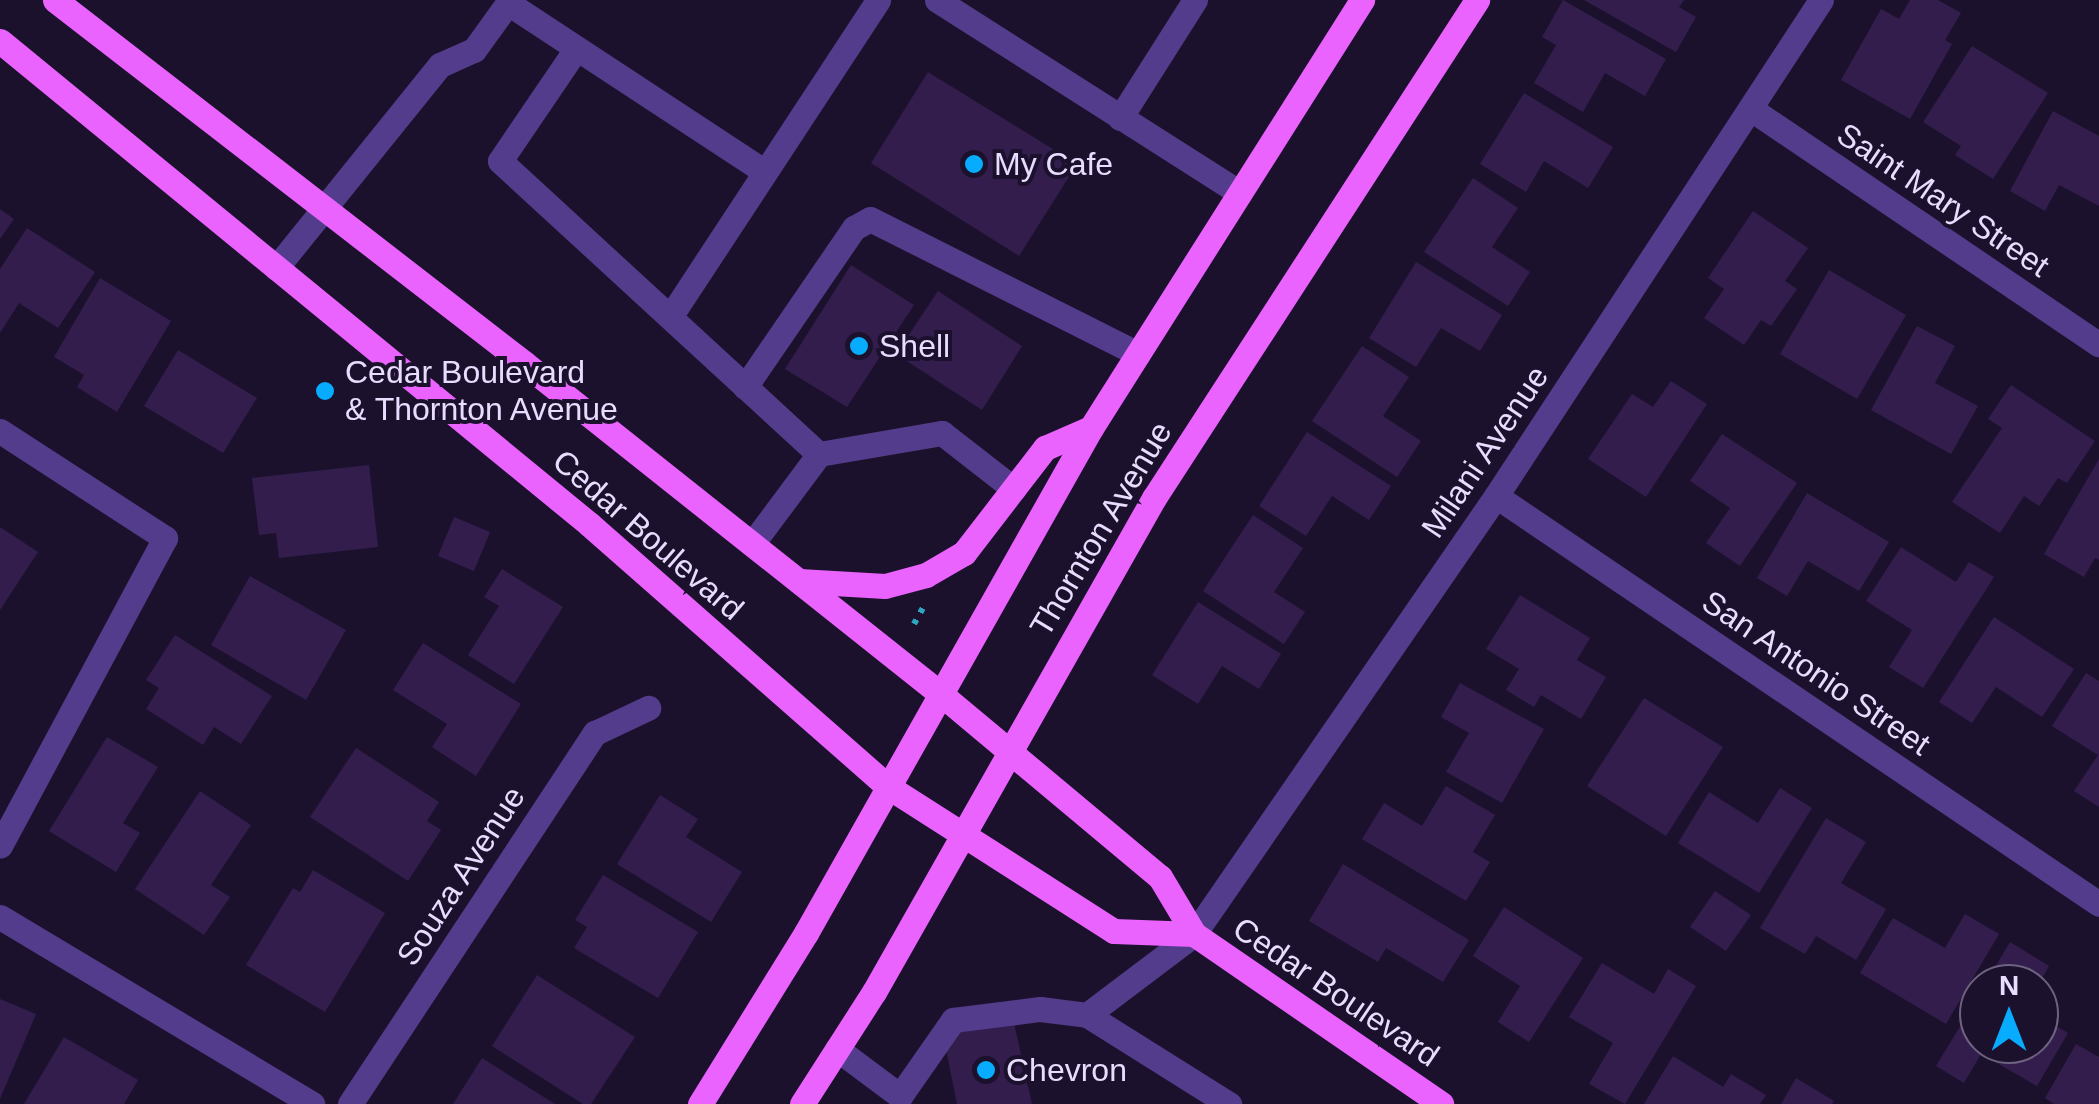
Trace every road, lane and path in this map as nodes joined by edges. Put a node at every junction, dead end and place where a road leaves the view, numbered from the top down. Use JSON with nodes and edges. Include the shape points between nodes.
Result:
{"nodes":[{"id":1,"x":55,"y":0,"type":"edge"},
{"id":2,"x":878,"y":0,"type":"edge"},
{"id":3,"x":937,"y":0,"type":"edge"},
{"id":4,"x":1195,"y":0,"type":"edge"},
{"id":5,"x":1362,"y":0,"type":"edge"},
{"id":6,"x":1477,"y":0,"type":"edge"},
{"id":7,"x":1821,"y":0,"type":"edge"},
{"id":8,"x":509,"y":1,"type":"edge"},
{"id":9,"x":0,"y":41,"type":"edge"},
{"id":10,"x":576,"y":49,"type":"junction"},
{"id":11,"x":1750,"y":109,"type":"junction"},
{"id":12,"x":1120,"y":118,"type":"junction"},
{"id":13,"x":764,"y":171,"type":"junction"},
{"id":14,"x":1240,"y":193,"type":"junction"},
{"id":15,"x":322,"y":208,"type":"junction"},
{"id":16,"x":276,"y":268,"type":"junction"},
{"id":17,"x":670,"y":317,"type":"junction"},
{"id":18,"x":2099,"y":345,"type":"edge"},
{"id":19,"x":1138,"y":354,"type":"junction"},
{"id":20,"x":745,"y":387,"type":"junction"},
{"id":21,"x":1091,"y":428,"type":"junction"},
{"id":22,"x":0,"y":432,"type":"edge"},
{"id":23,"x":818,"y":454,"type":"junction"},
{"id":24,"x":1014,"y":489,"type":"junction"},
{"id":25,"x":1496,"y":496,"type":"junction"},
{"id":26,"x":752,"y":544,"type":"junction"},
{"id":27,"x":799,"y":580,"type":"junction"},
{"id":28,"x":942,"y":695,"type":"junction"},
{"id":29,"x":648,"y":708,"type":"dead end"},
{"id":30,"x":1009,"y":752,"type":"junction"},
{"id":31,"x":887,"y":786,"type":"junction"},
{"id":32,"x":962,"y":836,"type":"junction"},
{"id":33,"x":0,"y":846,"type":"edge"},
{"id":34,"x":2099,"y":904,"type":"edge"},
{"id":35,"x":0,"y":917,"type":"edge"},
{"id":36,"x":1194,"y":934,"type":"junction"},
{"id":37,"x":1088,"y":1015,"type":"junction"},
{"id":38,"x":837,"y":1049,"type":"junction"},
{"id":39,"x":898,"y":1100,"type":"edge"},
{"id":40,"x":312,"y":1104,"type":"edge"},
{"id":41,"x":350,"y":1104,"type":"edge"},
{"id":42,"x":700,"y":1104,"type":"edge"},
{"id":43,"x":802,"y":1104,"type":"edge"},
{"id":44,"x":1228,"y":1104,"type":"edge"},
{"id":45,"x":1441,"y":1104,"type":"edge"}],
"edges":[{"from":1,"to":15,"type":"main road","name":"Cedar Boulevard"},
{"from":2,"to":13,"type":"street"},
{"from":3,"to":12,"type":"street"},
{"from":4,"to":12,"type":"street"},
{"from":5,"to":14,"type":"main road","name":"Thornton Avenue"},
{"from":6,"to":30,"type":"main road","name":"Thornton Avenue","via":[[1154,498]]},
{"from":7,"to":11,"type":"street","name":"Milani Avenue"},
{"from":8,"to":10,"type":"street"},
{"from":8,"to":15,"type":"street","via":[[474,50],[440,64]]},
{"from":9,"to":16,"type":"main road","name":"Cedar Boulevard"},
{"from":10,"to":13,"type":"street"},
{"from":10,"to":17,"type":"street","via":[[500,161]]},
{"from":11,"to":18,"type":"street","name":"Saint Mary Street"},
{"from":11,"to":25,"type":"street","name":"Milani Avenue"},
{"from":12,"to":14,"type":"street"},
{"from":13,"to":17,"type":"street"},
{"from":14,"to":19,"type":"main road","name":"Thornton Avenue"},
{"from":15,"to":16,"type":"street"},
{"from":15,"to":26,"type":"main road","name":"Cedar Boulevard"},
{"from":16,"to":31,"type":"main road","name":"Cedar Boulevard","via":[[589,524]]},
{"from":17,"to":20,"type":"street"},
{"from":19,"to":20,"type":"street","via":[[870,219],[854,228]]},
{"from":19,"to":21,"type":"main road","name":"Thornton Avenue"},
{"from":20,"to":23,"type":"street"},
{"from":21,"to":24,"type":"main road","via":[[1045,448]]},
{"from":21,"to":28,"type":"main road","name":"Thornton Avenue"},
{"from":22,"to":33,"type":"street","via":[[164,538]]},
{"from":23,"to":24,"type":"street","via":[[942,432]]},
{"from":23,"to":26,"type":"street"},
{"from":24,"to":27,"type":"main road","via":[[964,553],[926,575],[885,586]]},
{"from":25,"to":34,"type":"street","name":"San Antonio Street"},
{"from":25,"to":36,"type":"street","name":"Milani Avenue"},
{"from":26,"to":27,"type":"main road","name":"Cedar Boulevard"},
{"from":27,"to":28,"type":"main road","name":"Cedar Boulevard"},
{"from":28,"to":30,"type":"main road","name":"Cedar Boulevard"},
{"from":28,"to":31,"type":"main road","name":"Thornton Avenue"},
{"from":29,"to":41,"type":"street","name":"Souza Avenue","via":[[595,733]]},
{"from":30,"to":32,"type":"main road","name":"Thornton Avenue"},
{"from":30,"to":36,"type":"main road","name":"Cedar Boulevard","via":[[1160,877]]},
{"from":31,"to":32,"type":"main road","name":"Cedar Boulevard"},
{"from":31,"to":42,"type":"main road","name":"Thornton Avenue"},
{"from":32,"to":36,"type":"main road","name":"Cedar Boulevard","via":[[1114,931]]},
{"from":32,"to":38,"type":"main road","name":"Thornton Avenue"},
{"from":35,"to":40,"type":"street"},
{"from":36,"to":37,"type":"street","name":"Milani Avenue"},
{"from":36,"to":45,"type":"main road","name":"Cedar Boulevard"},
{"from":37,"to":39,"type":"street","via":[[1040,1009],[953,1020]]},
{"from":37,"to":44,"type":"street"},
{"from":38,"to":39,"type":"street"},
{"from":38,"to":43,"type":"main road","name":"Thornton Avenue"}]}
